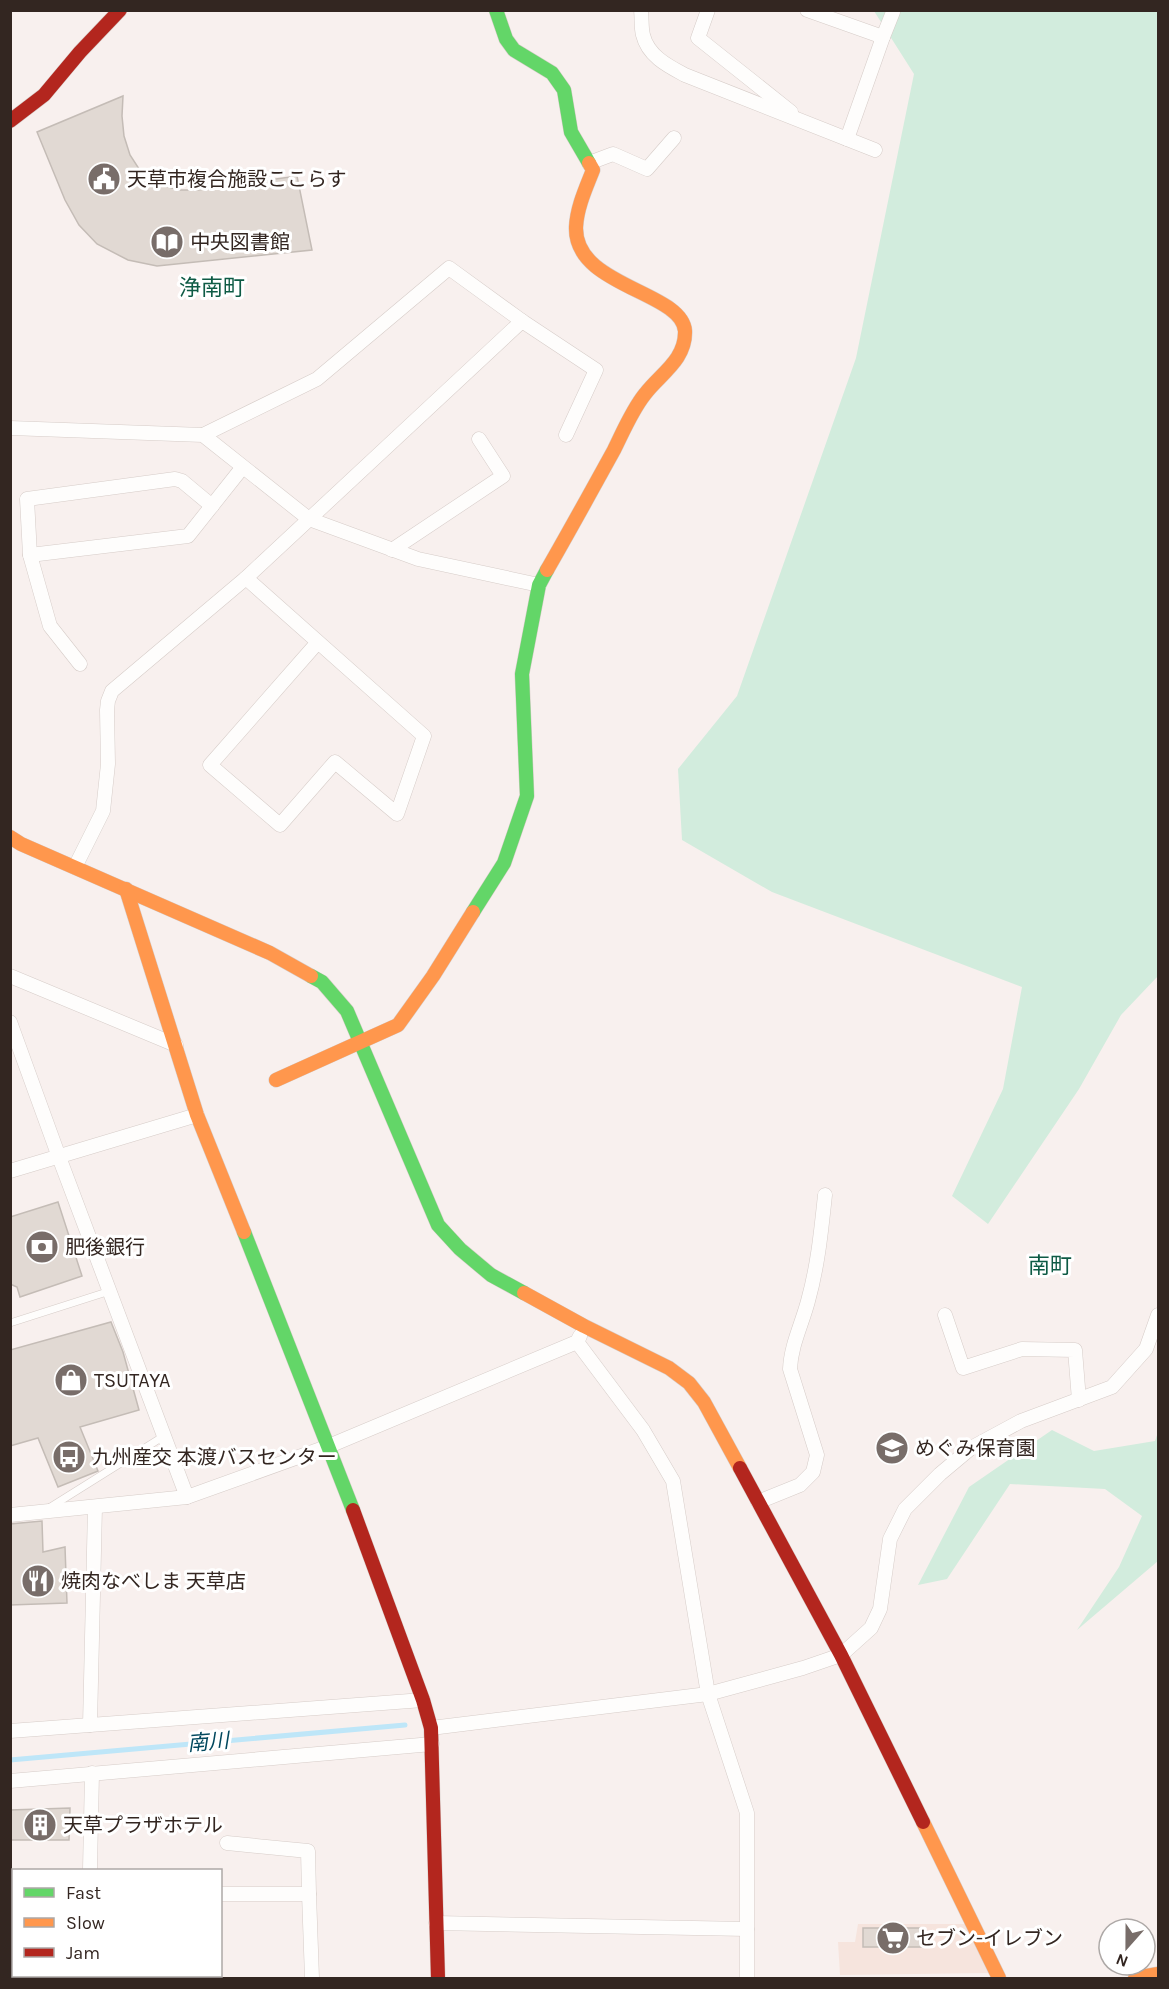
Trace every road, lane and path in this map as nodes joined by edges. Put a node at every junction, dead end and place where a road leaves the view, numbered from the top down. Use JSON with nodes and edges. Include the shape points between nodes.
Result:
{"nodes":[{"id":1,"x":120,"y":10,"type":"edge"},
{"id":2,"x":496,"y":10,"type":"edge"},
{"id":3,"x":641,"y":10,"type":"edge"},
{"id":4,"x":708,"y":10,"type":"edge"},
{"id":5,"x":807,"y":10,"type":"edge"},
{"id":6,"x":893,"y":10,"type":"edge"},
{"id":7,"x":883,"y":37,"type":"junction"},
{"id":8,"x":10,"y":121,"type":"edge"},
{"id":9,"x":805,"y":123,"type":"junction"},
{"id":10,"x":674,"y":138,"type":"dead end"},
{"id":11,"x":847,"y":139,"type":"junction"},
{"id":12,"x":874,"y":150,"type":"dead end"},
{"id":13,"x":589,"y":163,"type":"junction"},
{"id":14,"x":522,"y":321,"type":"junction"},
{"id":15,"x":10,"y":428,"type":"edge"},
{"id":16,"x":203,"y":435,"type":"junction"},
{"id":17,"x":566,"y":435,"type":"dead end"},
{"id":18,"x":479,"y":439,"type":"dead end"},
{"id":19,"x":242,"y":468,"type":"junction"},
{"id":20,"x":212,"y":506,"type":"junction"},
{"id":21,"x":309,"y":519,"type":"junction"},
{"id":22,"x":392,"y":550,"type":"junction"},
{"id":23,"x":30,"y":555,"type":"junction"},
{"id":24,"x":246,"y":578,"type":"junction"},
{"id":25,"x":539,"y":585,"type":"junction"},
{"id":26,"x":318,"y":642,"type":"junction"},
{"id":27,"x":80,"y":664,"type":"dead end"},
{"id":28,"x":10,"y":837,"type":"edge"},
{"id":29,"x":75,"y":867,"type":"junction"},
{"id":30,"x":126,"y":889,"type":"junction"},
{"id":31,"x":10,"y":976,"type":"edge"},
{"id":32,"x":10,"y":1022,"type":"edge"},
{"id":33,"x":360,"y":1043,"type":"junction"},
{"id":34,"x":176,"y":1045,"type":"junction"},
{"id":35,"x":276,"y":1080,"type":"dead end"},
{"id":36,"x":197,"y":1115,"type":"junction"},
{"id":37,"x":59,"y":1157,"type":"junction"},
{"id":38,"x":10,"y":1171,"type":"edge"},
{"id":39,"x":825,"y":1195,"type":"dead end"},
{"id":40,"x":110,"y":1291,"type":"junction"},
{"id":41,"x":945,"y":1315,"type":"dead end"},
{"id":42,"x":1158,"y":1315,"type":"edge"},
{"id":43,"x":10,"y":1323,"type":"edge"},
{"id":44,"x":584,"y":1326,"type":"junction"},
{"id":45,"x":577,"y":1342,"type":"junction"},
{"id":46,"x":1079,"y":1400,"type":"junction"},
{"id":47,"x":164,"y":1436,"type":"junction"},
{"id":48,"x":329,"y":1446,"type":"junction"},
{"id":49,"x":187,"y":1497,"type":"junction"},
{"id":50,"x":758,"y":1502,"type":"junction"},
{"id":51,"x":95,"y":1507,"type":"junction"},
{"id":52,"x":41,"y":1512,"type":"junction"},
{"id":53,"x":10,"y":1515,"type":"edge"},
{"id":54,"x":841,"y":1655,"type":"junction"},
{"id":55,"x":708,"y":1694,"type":"junction"},
{"id":56,"x":423,"y":1700,"type":"junction"},
{"id":57,"x":90,"y":1725,"type":"junction"},
{"id":58,"x":431,"y":1728,"type":"junction"},
{"id":59,"x":10,"y":1731,"type":"edge"},
{"id":60,"x":432,"y":1744,"type":"junction"},
{"id":61,"x":92,"y":1773,"type":"junction"},
{"id":62,"x":10,"y":1781,"type":"edge"},
{"id":63,"x":227,"y":1843,"type":"dead end"},
{"id":64,"x":90,"y":1869,"type":"edge"},
{"id":65,"x":222,"y":1894,"type":"edge"},
{"id":66,"x":309,"y":1894,"type":"junction"},
{"id":67,"x":436,"y":1923,"type":"junction"},
{"id":68,"x":747,"y":1929,"type":"junction"},
{"id":69,"x":1158,"y":1974,"type":"edge"},
{"id":70,"x":312,"y":1978,"type":"edge"},
{"id":71,"x":438,"y":1978,"type":"edge"},
{"id":72,"x":747,"y":1978,"type":"edge"},
{"id":73,"x":999,"y":1978,"type":"edge"},
{"id":74,"x":1138,"y":1978,"type":"edge"}],
"edges":[{"from":1,"to":8,"type":"street","via":[[44,95]]},
{"from":2,"to":13,"type":"street","via":[[514,50],[552,73],[564,90],[571,132]]},
{"from":3,"to":9,"type":"street","via":[[643,36],[663,63]]},
{"from":4,"to":9,"type":"street","via":[[698,38]]},
{"from":5,"to":7,"type":"street"},
{"from":6,"to":7,"type":"street"},
{"from":7,"to":11,"type":"street"},
{"from":9,"to":11,"type":"street"},
{"from":10,"to":13,"type":"street","via":[[647,169],[613,154]]},
{"from":11,"to":12,"type":"street"},
{"from":13,"to":25,"type":"street","via":[[593,170],[579,209],[576,231],[580,249],[597,269],[675,313],[683,322],[684,343],[674,364],[644,395]]},
{"from":14,"to":16,"type":"street","via":[[449,268],[317,379]]},
{"from":14,"to":17,"type":"street","via":[[596,370]]},
{"from":14,"to":21,"type":"street"},
{"from":15,"to":16,"type":"street"},
{"from":16,"to":19,"type":"street"},
{"from":18,"to":22,"type":"street","via":[[503,476]]},
{"from":19,"to":20,"type":"street"},
{"from":19,"to":21,"type":"street"},
{"from":20,"to":23,"type":"street","via":[[188,536]]},
{"from":20,"to":23,"type":"street","via":[[175,479],[27,499]]},
{"from":21,"to":22,"type":"street"},
{"from":21,"to":24,"type":"street"},
{"from":22,"to":25,"type":"street"},
{"from":23,"to":27,"type":"street","via":[[50,626]]},
{"from":24,"to":26,"type":"street"},
{"from":24,"to":29,"type":"street","via":[[112,691],[107,710],[108,764],[103,811]]},
{"from":25,"to":33,"type":"street","via":[[522,674],[527,796],[504,863],[398,1025]]},
{"from":26,"to":26,"type":"street","via":[[424,736],[397,814],[335,762],[280,825],[210,765]]},
{"from":28,"to":29,"type":"street"},
{"from":29,"to":30,"type":"street"},
{"from":30,"to":33,"type":"street","via":[[270,953],[322,982],[347,1011]]},
{"from":30,"to":34,"type":"street"},
{"from":31,"to":34,"type":"street"},
{"from":32,"to":37,"type":"street"},
{"from":33,"to":35,"type":"street"},
{"from":33,"to":44,"type":"street","via":[[438,1225],[491,1275]]},
{"from":34,"to":36,"type":"street"},
{"from":36,"to":37,"type":"street"},
{"from":36,"to":48,"type":"street"},
{"from":37,"to":38,"type":"street"},
{"from":37,"to":40,"type":"street"},
{"from":39,"to":50,"type":"street","via":[[820,1252],[790,1356],[790,1369],[817,1455],[813,1472],[800,1485]]},
{"from":40,"to":43,"type":"lane"},
{"from":40,"to":47,"type":"street"},
{"from":41,"to":46,"type":"street","via":[[963,1368],[1022,1349],[1074,1350]]},
{"from":42,"to":46,"type":"street","via":[[1146,1349],[1132,1366],[1112,1387]]},
{"from":44,"to":45,"type":"street"},
{"from":44,"to":50,"type":"street","via":[[669,1368],[689,1383],[704,1402]]},
{"from":45,"to":48,"type":"street"},
{"from":45,"to":55,"type":"street","via":[[643,1430],[672,1481]]},
{"from":46,"to":54,"type":"street","via":[[1021,1421],[972,1448],[904,1509],[890,1539],[880,1609],[871,1628]]},
{"from":47,"to":49,"type":"street"},
{"from":47,"to":52,"type":"lane"},
{"from":48,"to":49,"type":"street"},
{"from":48,"to":56,"type":"street"},
{"from":49,"to":51,"type":"street"},
{"from":50,"to":54,"type":"street"},
{"from":51,"to":52,"type":"street"},
{"from":51,"to":57,"type":"street"},
{"from":52,"to":53,"type":"street"},
{"from":54,"to":55,"type":"street"},
{"from":54,"to":73,"type":"street"},
{"from":55,"to":58,"type":"street"},
{"from":55,"to":68,"type":"street","via":[[747,1813]]},
{"from":56,"to":57,"type":"street"},
{"from":56,"to":58,"type":"street"},
{"from":57,"to":59,"type":"street"},
{"from":58,"to":60,"type":"street"},
{"from":60,"to":61,"type":"street"},
{"from":60,"to":67,"type":"street"},
{"from":61,"to":62,"type":"street"},
{"from":61,"to":64,"type":"street"},
{"from":63,"to":66,"type":"street","via":[[308,1851]]},
{"from":65,"to":66,"type":"street"},
{"from":66,"to":70,"type":"street"},
{"from":67,"to":68,"type":"street"},
{"from":67,"to":71,"type":"street"},
{"from":68,"to":72,"type":"street"},
{"from":69,"to":74,"type":"street"}]}
